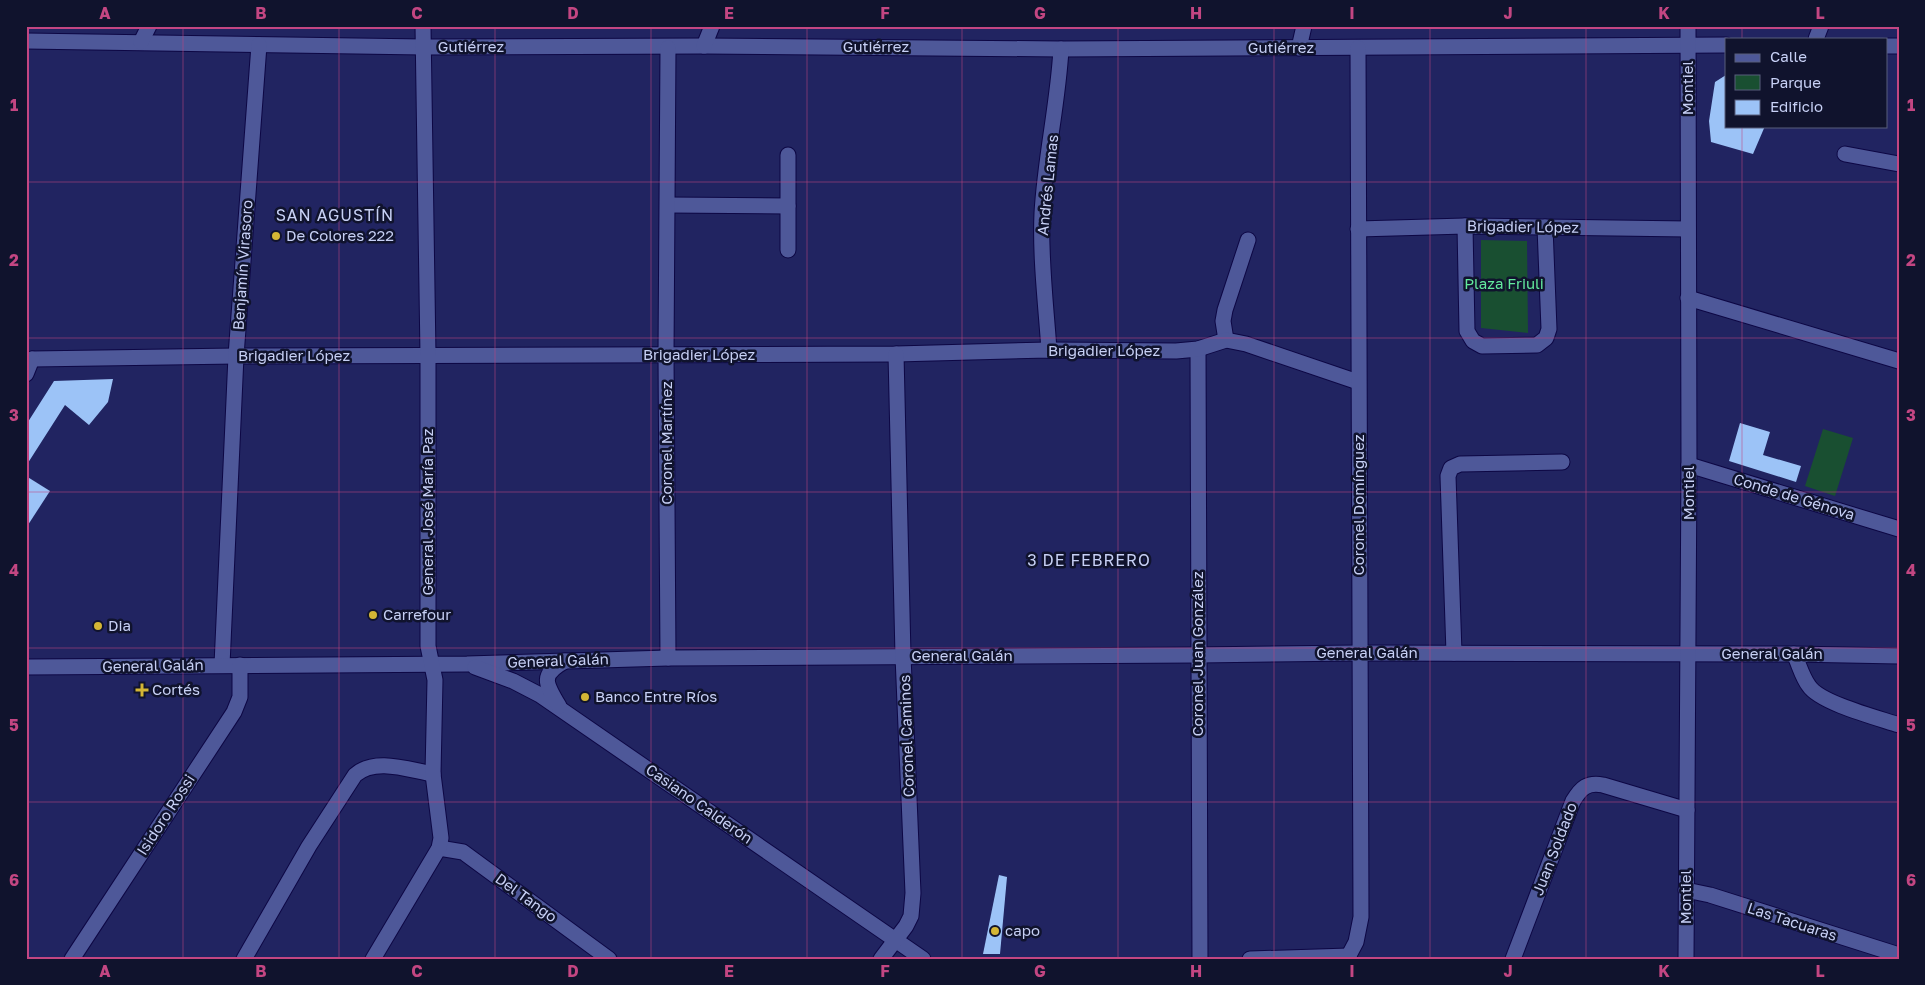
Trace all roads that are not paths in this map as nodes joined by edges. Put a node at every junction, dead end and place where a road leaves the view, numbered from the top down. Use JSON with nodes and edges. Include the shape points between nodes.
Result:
{"nodes":[{"id":1,"x":149,"y":26,"type":"edge"},
{"id":2,"x":424,"y":26,"type":"edge"},
{"id":3,"x":712,"y":26,"type":"edge"},
{"id":4,"x":1304,"y":26,"type":"edge"},
{"id":5,"x":1688,"y":26,"type":"edge"},
{"id":6,"x":1821,"y":26,"type":"edge"},
{"id":7,"x":1816,"y":38,"type":"edge"},
{"id":8,"x":26,"y":42,"type":"edge"},
{"id":9,"x":141,"y":42,"type":"junction"},
{"id":10,"x":1688,"y":44,"type":"junction"},
{"id":11,"x":1725,"y":45,"type":"edge"},
{"id":12,"x":259,"y":46,"type":"junction"},
{"id":13,"x":704,"y":46,"type":"junction"},
{"id":14,"x":424,"y":47,"type":"junction"},
{"id":15,"x":668,"y":48,"type":"junction"},
{"id":16,"x":1299,"y":48,"type":"junction"},
{"id":17,"x":1358,"y":48,"type":"junction"},
{"id":18,"x":1061,"y":49,"type":"junction"},
{"id":19,"x":1845,"y":154,"type":"dead end"},
{"id":20,"x":788,"y":155,"type":"dead end"},
{"id":21,"x":1899,"y":164,"type":"edge"},
{"id":22,"x":668,"y":205,"type":"junction"},
{"id":23,"x":788,"y":206,"type":"junction"},
{"id":24,"x":1465,"y":226,"type":"junction"},
{"id":25,"x":1545,"y":227,"type":"junction"},
{"id":26,"x":1358,"y":229,"type":"junction"},
{"id":27,"x":1688,"y":229,"type":"junction"},
{"id":28,"x":1248,"y":240,"type":"dead end"},
{"id":29,"x":788,"y":250,"type":"dead end"},
{"id":30,"x":1688,"y":298,"type":"junction"},
{"id":31,"x":1226,"y":340,"type":"junction"},
{"id":32,"x":1198,"y":349,"type":"junction"},
{"id":33,"x":1049,"y":350,"type":"junction"},
{"id":34,"x":29,"y":354,"type":"edge"},
{"id":35,"x":666,"y":354,"type":"junction"},
{"id":36,"x":896,"y":354,"type":"junction"},
{"id":37,"x":236,"y":356,"type":"junction"},
{"id":38,"x":428,"y":356,"type":"junction"},
{"id":39,"x":1899,"y":361,"type":"edge"},
{"id":40,"x":26,"y":374,"type":"edge"},
{"id":41,"x":1358,"y":382,"type":"junction"},
{"id":42,"x":1562,"y":462,"type":"dead end"},
{"id":43,"x":1689,"y":465,"type":"junction"},
{"id":44,"x":1899,"y":529,"type":"edge"},
{"id":45,"x":1359,"y":653,"type":"junction"},
{"id":46,"x":1454,"y":653,"type":"junction"},
{"id":47,"x":1688,"y":654,"type":"junction"},
{"id":48,"x":1794,"y":654,"type":"junction"},
{"id":49,"x":1198,"y":655,"type":"junction"},
{"id":50,"x":903,"y":656,"type":"junction"},
{"id":51,"x":1899,"y":656,"type":"edge"},
{"id":52,"x":668,"y":658,"type":"junction"},
{"id":53,"x":567,"y":660,"type":"junction"},
{"id":54,"x":431,"y":663,"type":"junction"},
{"id":55,"x":467,"y":664,"type":"junction"},
{"id":56,"x":222,"y":665,"type":"junction"},
{"id":57,"x":240,"y":665,"type":"junction"},
{"id":58,"x":26,"y":667,"type":"edge"},
{"id":59,"x":560,"y":709,"type":"junction"},
{"id":60,"x":1899,"y":725,"type":"edge"},
{"id":61,"x":433,"y":774,"type":"junction"},
{"id":62,"x":1686,"y":810,"type":"junction"},
{"id":63,"x":439,"y":848,"type":"junction"},
{"id":64,"x":1686,"y":890,"type":"junction"},
{"id":65,"x":894,"y":939,"type":"junction"},
{"id":66,"x":1899,"y":955,"type":"edge"},
{"id":67,"x":1348,"y":957,"type":"edge"},
{"id":68,"x":72,"y":959,"type":"edge"},
{"id":69,"x":244,"y":959,"type":"edge"},
{"id":70,"x":373,"y":959,"type":"edge"},
{"id":71,"x":610,"y":959,"type":"edge"},
{"id":72,"x":881,"y":959,"type":"edge"},
{"id":73,"x":923,"y":959,"type":"edge"},
{"id":74,"x":1200,"y":959,"type":"edge"},
{"id":75,"x":1250,"y":959,"type":"edge"},
{"id":76,"x":1513,"y":959,"type":"edge"},
{"id":77,"x":1686,"y":959,"type":"edge"}],
"edges":[{"from":1,"to":9,"type":"street"},
{"from":2,"to":14,"type":"street","name":"General José María Paz"},
{"from":3,"to":13,"type":"street"},
{"from":4,"to":16,"type":"street"},
{"from":5,"to":10,"type":"street","name":"Montiel"},
{"from":6,"to":7,"type":"street"},
{"from":8,"to":9,"type":"street","name":"Gutiérrez"},
{"from":9,"to":12,"type":"street","name":"Gutiérrez"},
{"from":10,"to":11,"type":"street","name":"Gutiérrez"},
{"from":10,"to":17,"type":"street","name":"Gutiérrez"},
{"from":10,"to":27,"type":"street","name":"Montiel"},
{"from":12,"to":14,"type":"street","name":"Gutiérrez"},
{"from":12,"to":37,"type":"street","name":"Benjamín Virasoro"},
{"from":13,"to":15,"type":"street","name":"Gutiérrez"},
{"from":13,"to":18,"type":"street","name":"Gutiérrez"},
{"from":14,"to":15,"type":"street","name":"Gutiérrez"},
{"from":14,"to":38,"type":"street","name":"General José María Paz"},
{"from":15,"to":22,"type":"street","name":"Coronel Martínez"},
{"from":16,"to":17,"type":"street","name":"Gutiérrez"},
{"from":16,"to":18,"type":"street","name":"Gutiérrez"},
{"from":17,"to":26,"type":"street","name":"Coronel Domínguez"},
{"from":18,"to":33,"type":"street","name":"Andrés Lamas","via":[[1041,232]]},
{"from":19,"to":21,"type":"street"},
{"from":20,"to":23,"type":"street"},
{"from":22,"to":23,"type":"street"},
{"from":22,"to":35,"type":"street","name":"Coronel Martínez"},
{"from":23,"to":29,"type":"street"},
{"from":24,"to":25,"type":"street","name":"Brigadier López"},
{"from":24,"to":25,"type":"street","via":[[1467,332],[1482,346],[1537,345],[1546,338],[1549,329]]},
{"from":24,"to":26,"type":"street","name":"Brigadier López"},
{"from":25,"to":27,"type":"street","name":"Brigadier López"},
{"from":26,"to":41,"type":"street","name":"Coronel Domínguez"},
{"from":27,"to":30,"type":"street","name":"Montiel"},
{"from":28,"to":31,"type":"street","via":[[1225,310]]},
{"from":30,"to":39,"type":"street"},
{"from":30,"to":43,"type":"street","name":"Montiel"},
{"from":31,"to":32,"type":"street","name":"Brigadier López"},
{"from":31,"to":41,"type":"street"},
{"from":32,"to":33,"type":"street","name":"Brigadier López"},
{"from":32,"to":49,"type":"street","name":"Coronel Juan González"},
{"from":33,"to":36,"type":"street","name":"Brigadier López"},
{"from":34,"to":37,"type":"street","name":"Brigadier López"},
{"from":34,"to":40,"type":"street"},
{"from":35,"to":36,"type":"street","name":"Brigadier López"},
{"from":35,"to":38,"type":"street","name":"Brigadier López"},
{"from":35,"to":52,"type":"street","name":"Coronel Martínez"},
{"from":36,"to":50,"type":"street","name":"Coronel Caminos"},
{"from":37,"to":38,"type":"street","name":"Brigadier López"},
{"from":37,"to":56,"type":"street","name":"Benjamín Virasoro"},
{"from":38,"to":54,"type":"street","name":"General José María Paz","via":[[428,646]]},
{"from":41,"to":45,"type":"street","name":"Coronel Domínguez"},
{"from":42,"to":46,"type":"street","via":[[1460,464],[1451,468],[1448,476]]},
{"from":43,"to":44,"type":"street","name":"Conde de Génova"},
{"from":43,"to":47,"type":"street","name":"Montiel"},
{"from":45,"to":46,"type":"street","name":"General Galán"},
{"from":45,"to":49,"type":"street","name":"General Galán"},
{"from":45,"to":67,"type":"street","name":"Coronel Domínguez","via":[[1361,916],[1358,936]]},
{"from":46,"to":47,"type":"street","name":"General Galán"},
{"from":47,"to":48,"type":"street","name":"General Galán"},
{"from":47,"to":62,"type":"street","name":"Montiel"},
{"from":48,"to":51,"type":"street","name":"General Galán"},
{"from":48,"to":60,"type":"street","via":[[1816,694]]},
{"from":49,"to":50,"type":"street","name":"General Galán"},
{"from":49,"to":74,"type":"street","name":"Coronel Juan González"},
{"from":50,"to":52,"type":"street","name":"General Galán"},
{"from":50,"to":65,"type":"street","name":"Coronel Caminos","via":[[913,893],[911,916]]},
{"from":52,"to":53,"type":"street","name":"General Galán"},
{"from":53,"to":55,"type":"street","name":"General Galán"},
{"from":53,"to":59,"type":"street","via":[[549,672],[546,679]]},
{"from":54,"to":55,"type":"street","name":"General Galán"},
{"from":54,"to":57,"type":"street","name":"General Galán"},
{"from":54,"to":61,"type":"street","name":"General José María Paz","via":[[435,680]]},
{"from":55,"to":59,"type":"street","name":"Casiano Calderón","via":[[513,680]]},
{"from":56,"to":57,"type":"street","name":"General Galán"},
{"from":56,"to":58,"type":"street","name":"General Galán"},
{"from":57,"to":68,"type":"street","name":"Isidoro Rossi","via":[[240,697],[234,712]]},
{"from":59,"to":65,"type":"street","name":"Casiano Calderón"},
{"from":61,"to":63,"type":"street","name":"General José María Paz","via":[[441,838]]},
{"from":61,"to":69,"type":"street","via":[[373,766],[355,776],[309,846]]},
{"from":62,"to":64,"type":"street","name":"Montiel"},
{"from":62,"to":76,"type":"street","name":"Juan Soldado","via":[[1595,784],[1580,790]]},
{"from":63,"to":70,"type":"street"},
{"from":63,"to":71,"type":"street","name":"Del Tango","via":[[463,852]]},
{"from":64,"to":66,"type":"street","name":"Las Tacuaras"},
{"from":64,"to":77,"type":"street","name":"Montiel"},
{"from":65,"to":72,"type":"street","name":"Coronel Caminos"},
{"from":65,"to":73,"type":"street","name":"Casiano Calderón"},
{"from":67,"to":75,"type":"street"}]}
